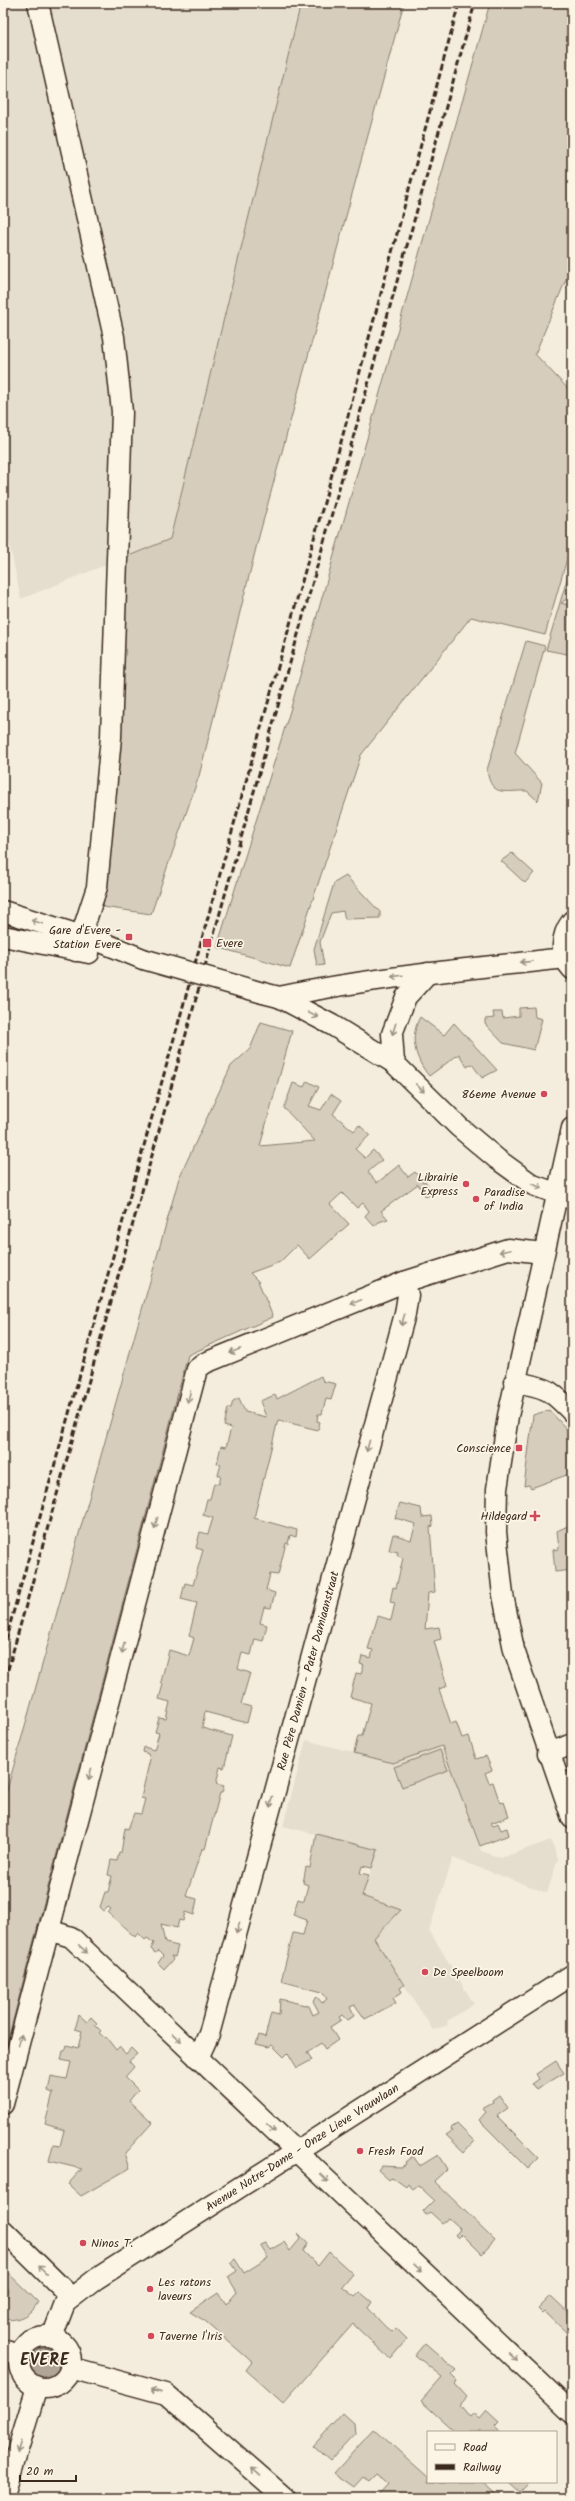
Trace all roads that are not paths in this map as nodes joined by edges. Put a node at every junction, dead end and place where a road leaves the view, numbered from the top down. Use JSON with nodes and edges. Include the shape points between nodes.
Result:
{"nodes":[{"id":1,"x":38,"y":3,"type":"edge"},
{"id":2,"x":3,"y":911,"type":"edge"},
{"id":3,"x":572,"y":921,"type":"edge"},
{"id":4,"x":3,"y":936,"type":"edge"},
{"id":5,"x":79,"y":944,"type":"junction"},
{"id":6,"x":568,"y":963,"type":"edge"},
{"id":7,"x":428,"y":973,"type":"junction"},
{"id":8,"x":271,"y":995,"type":"junction"},
{"id":9,"x":394,"y":1063,"type":"junction"},
{"id":10,"x":572,"y":1128,"type":"edge"},
{"id":11,"x":564,"y":1197,"type":"edge"},
{"id":12,"x":543,"y":1253,"type":"junction"},
{"id":13,"x":404,"y":1282,"type":"junction"},
{"id":14,"x":514,"y":1382,"type":"junction"},
{"id":15,"x":572,"y":1412,"type":"edge"},
{"id":16,"x":572,"y":1744,"type":"edge"},
{"id":17,"x":548,"y":1754,"type":"junction"},
{"id":18,"x":572,"y":1818,"type":"edge"},
{"id":19,"x":49,"y":1930,"type":"junction"},
{"id":20,"x":572,"y":1975,"type":"edge"},
{"id":21,"x":198,"y":2058,"type":"junction"},
{"id":22,"x":3,"y":2104,"type":"edge"},
{"id":23,"x":295,"y":2152,"type":"junction"},
{"id":24,"x":3,"y":2230,"type":"edge"},
{"id":25,"x":71,"y":2297,"type":"junction"},
{"id":26,"x":52,"y":2337,"type":"junction"},
{"id":27,"x":11,"y":2353,"type":"edge"},
{"id":28,"x":70,"y":2368,"type":"junction"},
{"id":29,"x":37,"y":2387,"type":"junction"},
{"id":30,"x":572,"y":2413,"type":"edge"},
{"id":31,"x":3,"y":2498,"type":"edge"},
{"id":32,"x":285,"y":2498,"type":"edge"}],
"edges":[{"from":1,"to":5,"type":"street","via":[[114,337],[122,412],[111,737],[97,887]]},
{"from":5,"to":2,"type":"street","one_way":true},
{"from":3,"to":6,"type":"street","via":[[563,938]]},
{"from":4,"to":5,"type":"street"},
{"from":5,"to":8,"type":"street","bridge":true},
{"from":6,"to":7,"type":"street","one_way":true},
{"from":7,"to":8,"type":"street","one_way":true},
{"from":7,"to":9,"type":"street","one_way":true,"via":[[406,997],[392,1034]]},
{"from":8,"to":9,"type":"street","one_way":true,"via":[[332,1025]]},
{"from":9,"to":11,"type":"street","one_way":true,"via":[[497,1159],[533,1185]]},
{"from":10,"to":11,"type":"street"},
{"from":11,"to":12,"type":"street"},
{"from":12,"to":13,"type":"street","one_way":true,"via":[[508,1249]]},
{"from":12,"to":14,"type":"street"},
{"from":13,"to":19,"type":"street","one_way":true,"via":[[205,1363],[197,1369]]},
{"from":13,"to":21,"type":"street","name":"Rue Père Damien - Pater Damiaanstraat","one_way":true,"via":[[408,1295],[402,1321],[209,2034]]},
{"from":14,"to":15,"type":"street","via":[[540,1386],[554,1393]]},
{"from":14,"to":17,"type":"street","via":[[497,1489],[496,1532],[503,1595],[514,1650]]},
{"from":16,"to":17,"type":"street"},
{"from":17,"to":18,"type":"street"},
{"from":19,"to":21,"type":"street","one_way":true,"via":[[71,1937]]},
{"from":22,"to":19,"type":"street","one_way":true},
{"from":20,"to":23,"type":"street","name":"Avenue Notre-Dame - Onze Lieve Vrouwlaan"},
{"from":21,"to":23,"type":"street","one_way":true},
{"from":23,"to":25,"type":"street","name":"Avenue Notre-Dame - Onze Lieve Vrouwlaan"},
{"from":23,"to":30,"type":"street","one_way":true},
{"from":25,"to":24,"type":"street","one_way":true},
{"from":25,"to":26,"type":"street","name":"Avenue Notre-Dame - Onze Lieve Vrouwlaan","via":[[65,2304]]},
{"from":26,"to":27,"type":"street","via":[[40,2336],[32,2339]]},
{"from":26,"to":28,"type":"street","via":[[65,2345],[70,2354]]},
{"from":27,"to":29,"type":"street","via":[[19,2362],[22,2374]]},
{"from":28,"to":29,"type":"street","via":[[65,2379],[58,2384],[49,2388]]},
{"from":32,"to":28,"type":"street","one_way":true,"via":[[166,2394]]},
{"from":29,"to":31,"type":"street","one_way":true}]}
